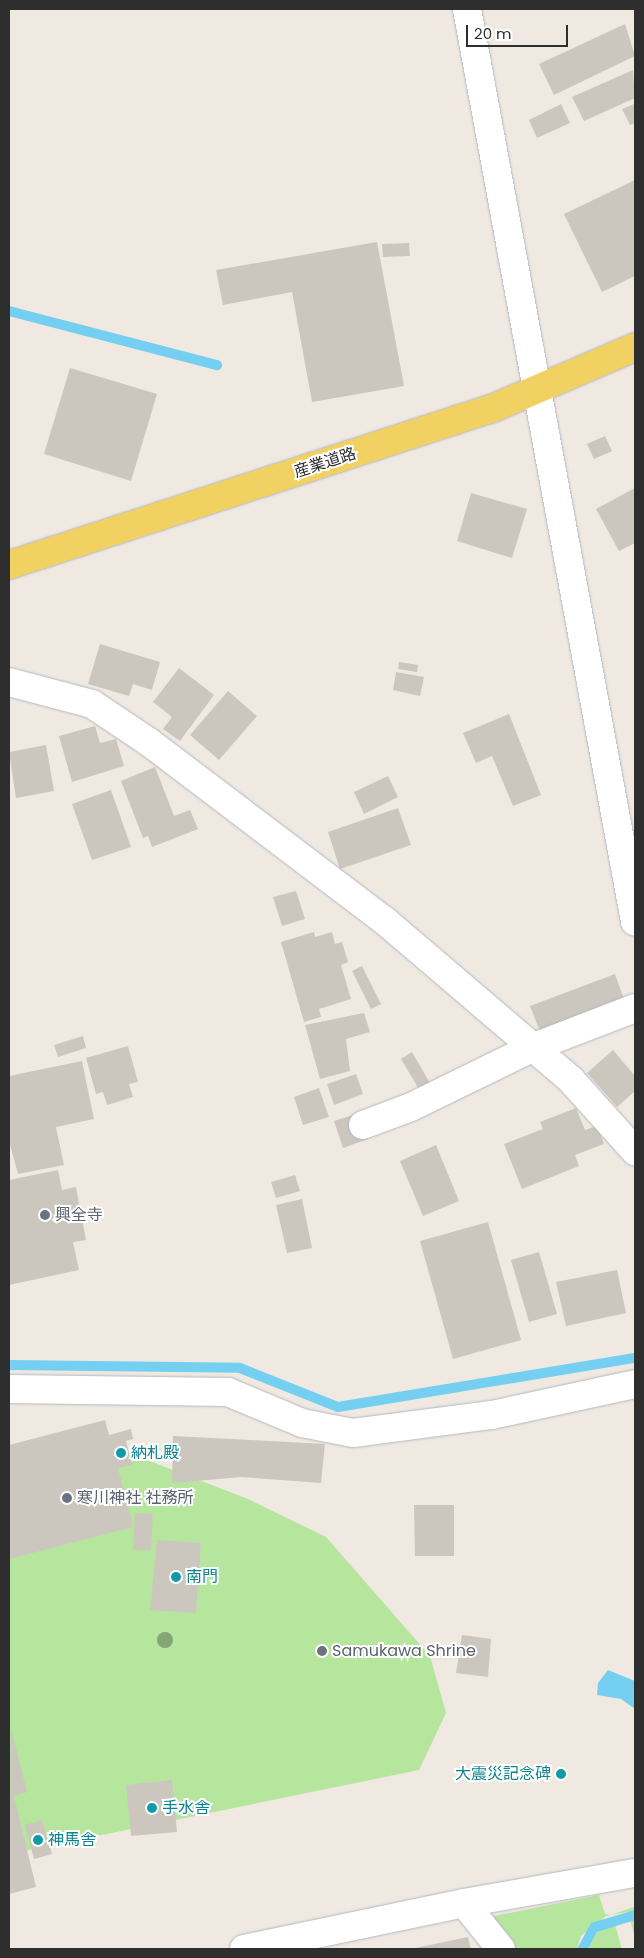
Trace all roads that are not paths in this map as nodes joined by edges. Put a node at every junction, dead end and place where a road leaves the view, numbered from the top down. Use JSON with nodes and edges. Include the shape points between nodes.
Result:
{"nodes":[{"id":1,"x":467,"y":9,"type":"edge"},
{"id":2,"x":635,"y":347,"type":"edge"},
{"id":3,"x":540,"y":390,"type":"junction"},
{"id":4,"x":9,"y":565,"type":"edge"},
{"id":5,"x":9,"y":682,"type":"edge"},
{"id":6,"x":635,"y":922,"type":"edge"},
{"id":7,"x":635,"y":1008,"type":"edge"},
{"id":8,"x":534,"y":1048,"type":"junction"},
{"id":9,"x":363,"y":1125,"type":"dead end"},
{"id":10,"x":635,"y":1150,"type":"edge"},
{"id":11,"x":635,"y":1384,"type":"edge"},
{"id":12,"x":9,"y":1389,"type":"edge"},
{"id":13,"x":635,"y":1873,"type":"edge"},
{"id":14,"x":464,"y":1903,"type":"junction"},
{"id":15,"x":244,"y":1949,"type":"edge"},
{"id":16,"x":501,"y":1949,"type":"edge"}],
"edges":[{"from":1,"to":3,"type":"street"},
{"from":2,"to":3,"type":"main road","name":"産業道路"},
{"from":3,"to":4,"type":"main road","name":"産業道路"},
{"from":3,"to":6,"type":"street"},
{"from":5,"to":8,"type":"street","via":[[92,704],[149,742],[385,921]]},
{"from":7,"to":8,"type":"street"},
{"from":8,"to":9,"type":"street","via":[[411,1108]]},
{"from":8,"to":10,"type":"street","via":[[571,1080]]},
{"from":11,"to":12,"type":"street","via":[[492,1415],[353,1433],[302,1423],[228,1392]]},
{"from":13,"to":14,"type":"street"},
{"from":14,"to":15,"type":"street"},
{"from":14,"to":16,"type":"street"}]}
